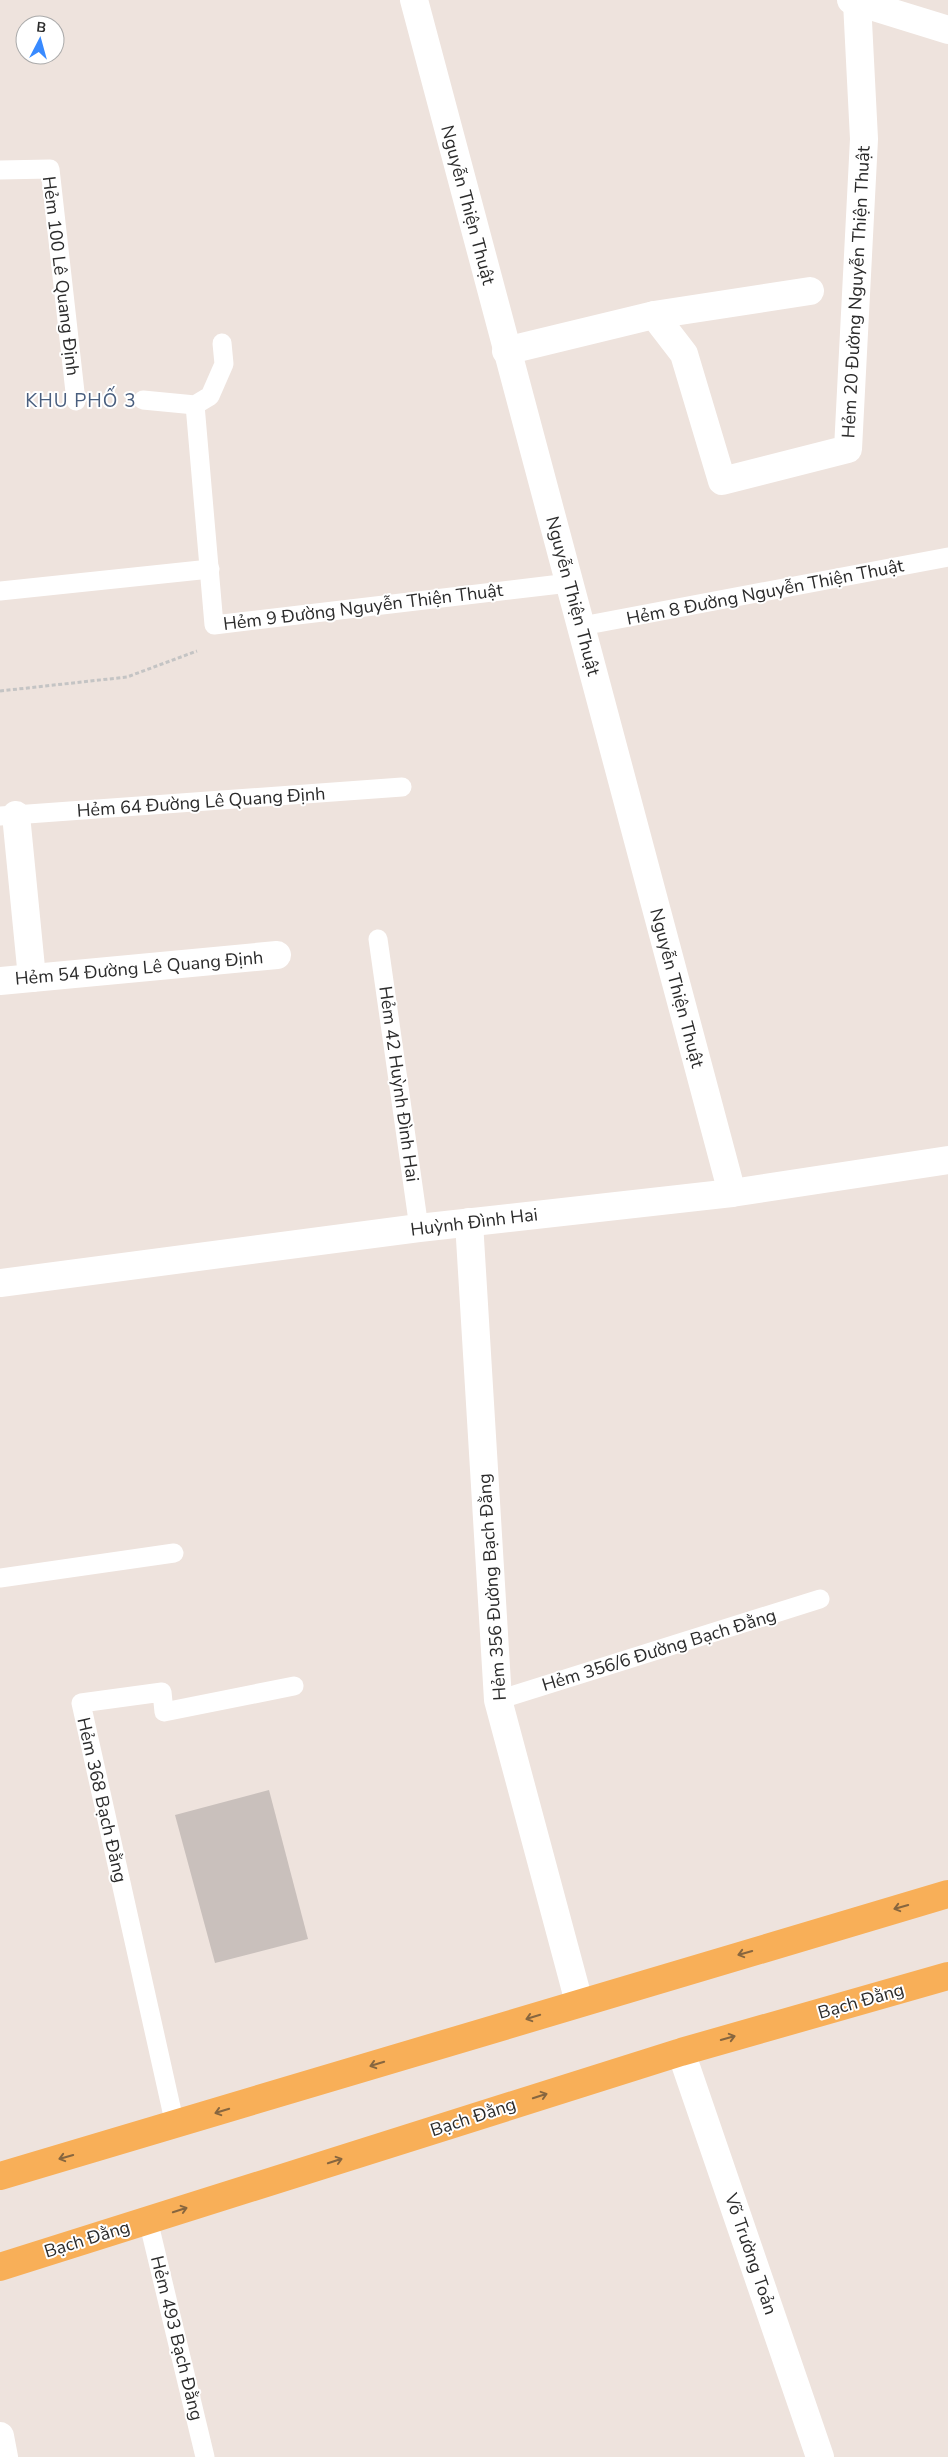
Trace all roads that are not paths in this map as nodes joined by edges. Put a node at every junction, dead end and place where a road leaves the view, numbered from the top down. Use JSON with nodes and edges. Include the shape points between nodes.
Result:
{"nodes":[{"id":1,"x":414,"y":0,"type":"edge"},
{"id":2,"x":854,"y":1,"type":"edge"},
{"id":3,"x":948,"y":30,"type":"edge"},
{"id":4,"x":0,"y":170,"type":"edge"},
{"id":5,"x":810,"y":291,"type":"dead end"},
{"id":6,"x":654,"y":315,"type":"junction"},
{"id":7,"x":222,"y":343,"type":"dead end"},
{"id":8,"x":506,"y":351,"type":"junction"},
{"id":9,"x":143,"y":400,"type":"dead end"},
{"id":10,"x":76,"y":401,"type":"dead end"},
{"id":11,"x":195,"y":405,"type":"junction"},
{"id":12,"x":948,"y":557,"type":"edge"},
{"id":13,"x":210,"y":569,"type":"junction"},
{"id":14,"x":568,"y":583,"type":"junction"},
{"id":15,"x":0,"y":591,"type":"edge"},
{"id":16,"x":582,"y":626,"type":"junction"},
{"id":17,"x":402,"y":787,"type":"dead end"},
{"id":18,"x":8,"y":816,"type":"edge"},
{"id":19,"x":378,"y":939,"type":"dead end"},
{"id":20,"x":277,"y":955,"type":"dead end"},
{"id":21,"x":32,"y":978,"type":"junction"},
{"id":22,"x":0,"y":981,"type":"edge"},
{"id":23,"x":948,"y":1160,"type":"edge"},
{"id":24,"x":732,"y":1193,"type":"junction"},
{"id":25,"x":469,"y":1222,"type":"junction"},
{"id":26,"x":419,"y":1228,"type":"junction"},
{"id":27,"x":0,"y":1282,"type":"edge"},
{"id":28,"x":174,"y":1553,"type":"dead end"},
{"id":29,"x":0,"y":1578,"type":"edge"},
{"id":30,"x":820,"y":1599,"type":"dead end"},
{"id":31,"x":294,"y":1686,"type":"dead end"},
{"id":32,"x":498,"y":1700,"type":"junction"},
{"id":33,"x":948,"y":1894,"type":"edge"},
{"id":34,"x":948,"y":1976,"type":"edge"},
{"id":35,"x":579,"y":2002,"type":"junction"},
{"id":36,"x":681,"y":2052,"type":"junction"},
{"id":37,"x":175,"y":2125,"type":"junction"},
{"id":38,"x":0,"y":2176,"type":"edge"},
{"id":39,"x":148,"y":2220,"type":"junction"},
{"id":40,"x":0,"y":2266,"type":"edge"},
{"id":41,"x":0,"y":2436,"type":"edge"},
{"id":42,"x":4,"y":2457,"type":"edge"},
{"id":43,"x":205,"y":2457,"type":"edge"},
{"id":44,"x":820,"y":2457,"type":"edge"}],
"edges":[{"from":1,"to":8,"type":"street","name":"Nguyễn Thiện Thuật"},
{"from":2,"to":3,"type":"street","name":"Hẻm 20 Đường Nguyễn Thiện Thuật"},
{"from":2,"to":6,"type":"street","name":"Hẻm 20 Đường Nguyễn Thiện Thuật","via":[[864,139],[848,449],[722,482],[684,354]]},
{"from":4,"to":10,"type":"lane","name":"Hẻm 100 Lê Quang Định","via":[[50,169]]},
{"from":5,"to":6,"type":"street"},
{"from":6,"to":8,"type":"street"},
{"from":7,"to":11,"type":"lane","via":[[224,364],[221,372],[210,396]]},
{"from":8,"to":14,"type":"street","name":"Nguyễn Thiện Thuật"},
{"from":9,"to":11,"type":"lane"},
{"from":11,"to":13,"type":"lane"},
{"from":12,"to":16,"type":"lane","name":"Hẻm 8 Đường Nguyễn Thiện Thuật"},
{"from":13,"to":14,"type":"lane","name":"Hẻm 9 Đường Nguyễn Thiện Thuật","via":[[214,625]]},
{"from":13,"to":15,"type":"lane"},
{"from":14,"to":16,"type":"street","name":"Nguyễn Thiện Thuật"},
{"from":16,"to":24,"type":"street","name":"Nguyễn Thiện Thuật"},
{"from":17,"to":18,"type":"lane","name":"Hẻm 64 Đường Lê Quang Định"},
{"from":18,"to":21,"type":"street"},
{"from":19,"to":26,"type":"lane","name":"Hẻm 42 Huỳnh Đình Hai"},
{"from":20,"to":21,"type":"street","name":"Hẻm 54 Đường Lê Quang Định"},
{"from":21,"to":22,"type":"street","name":"Hẻm 54 Đường Lê Quang Định"},
{"from":23,"to":24,"type":"street","name":"Huỳnh Đình Hai"},
{"from":24,"to":25,"type":"street","name":"Huỳnh Đình Hai"},
{"from":25,"to":26,"type":"street","name":"Huỳnh Đình Hai"},
{"from":25,"to":32,"type":"street","name":"Hẻm 356 Đường Bạch Đằng"},
{"from":26,"to":27,"type":"street","name":"Huỳnh Đình Hai"},
{"from":28,"to":29,"type":"lane"},
{"from":30,"to":32,"type":"lane","name":"Hẻm 356/6 Đường Bạch Đằng"},
{"from":31,"to":37,"type":"lane","name":"Hẻm 368 Bạch Đằng","via":[[164,1712],[162,1692],[81,1703]]},
{"from":32,"to":35,"type":"street","name":"Hẻm 356 Đường Bạch Đằng"},
{"from":33,"to":35,"type":"main road","one_way":true},
{"from":36,"to":34,"type":"main road","name":"Bạch Đằng","one_way":true},
{"from":35,"to":37,"type":"main road","one_way":true},
{"from":39,"to":36,"type":"main road","name":"Bạch Đằng","one_way":true},
{"from":36,"to":44,"type":"street","name":"Võ Trường Toản"},
{"from":37,"to":38,"type":"main road","one_way":true},
{"from":39,"to":40,"type":"main road","name":"Bạch Đằng"},
{"from":39,"to":43,"type":"lane","name":"Hẻm 493 Bạch Đằng"},
{"from":41,"to":42,"type":"street"}]}
